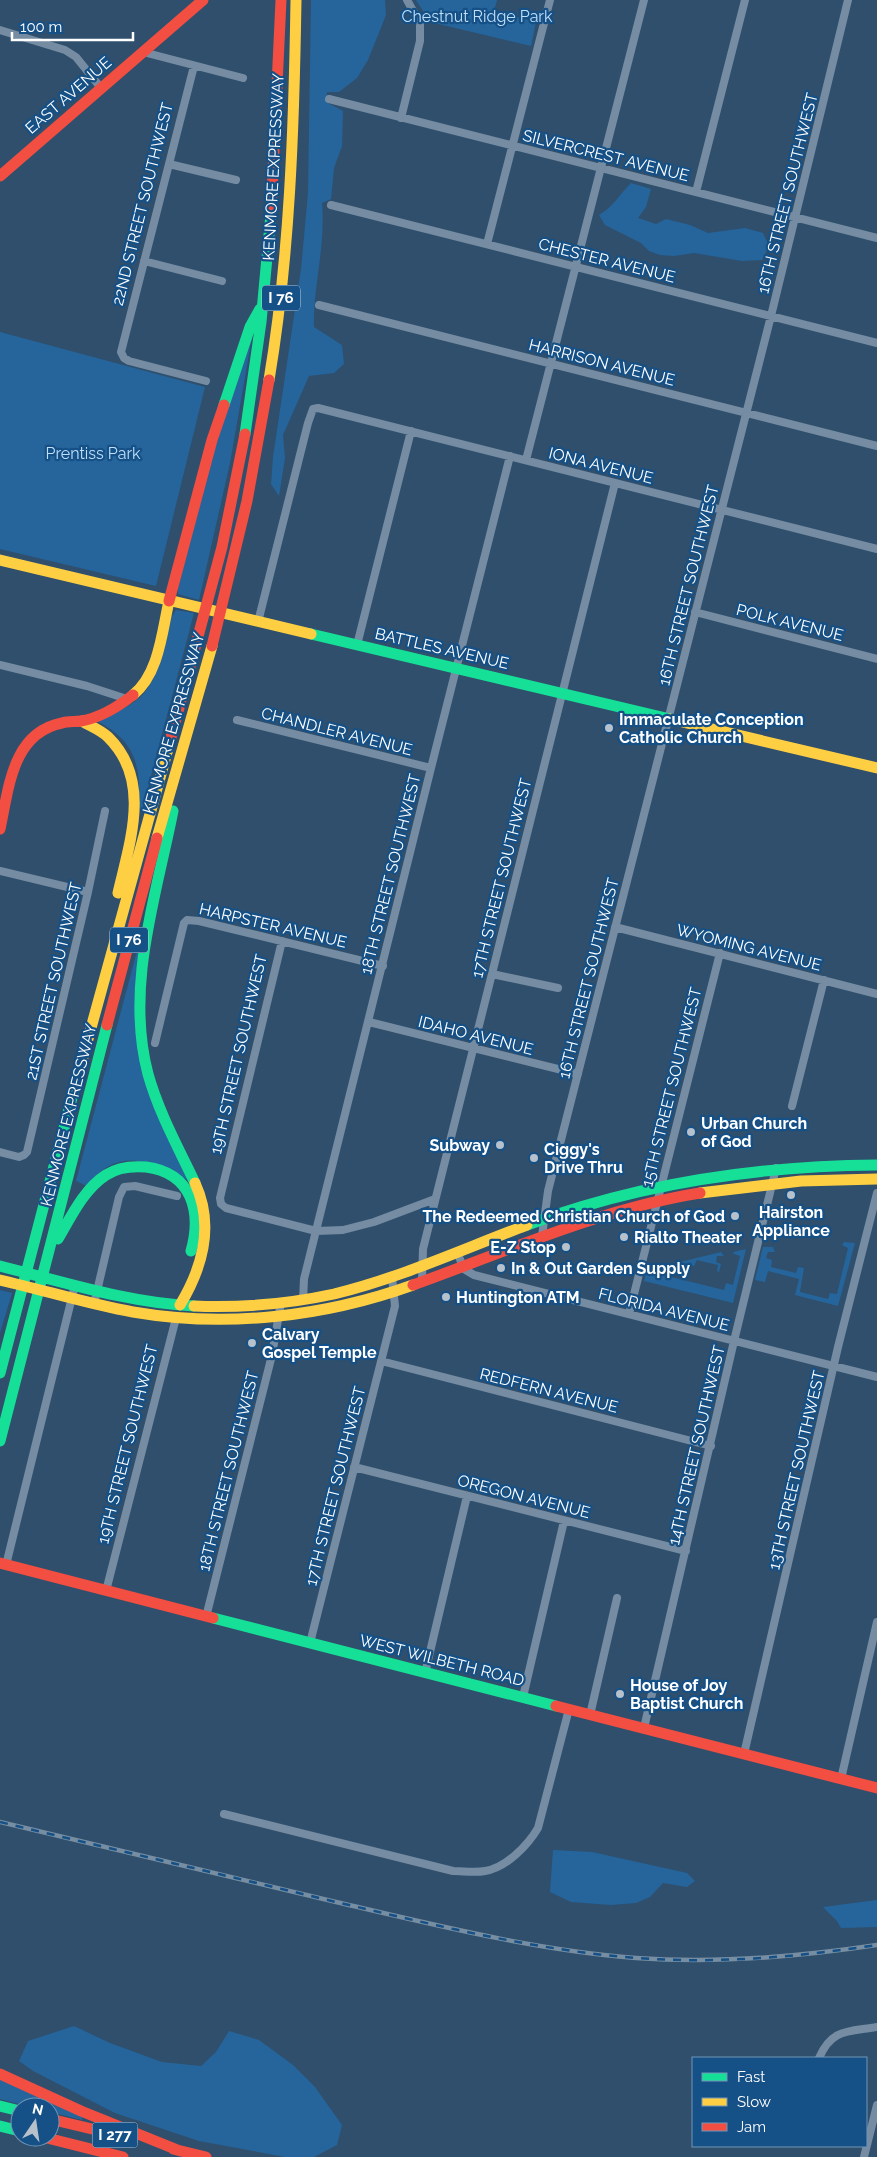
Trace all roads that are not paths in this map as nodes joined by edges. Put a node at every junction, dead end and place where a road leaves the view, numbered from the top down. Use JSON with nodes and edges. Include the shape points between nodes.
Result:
{"nodes":[{"id":1,"x":203,"y":0,"type":"edge"},
{"id":2,"x":280,"y":0,"type":"edge"},
{"id":3,"x":296,"y":0,"type":"edge"},
{"id":4,"x":407,"y":0,"type":"edge"},
{"id":5,"x":550,"y":0,"type":"edge"},
{"id":6,"x":644,"y":0,"type":"edge"},
{"id":7,"x":745,"y":0,"type":"edge"},
{"id":8,"x":848,"y":0,"type":"edge"},
{"id":9,"x":0,"y":30,"type":"edge"},
{"id":10,"x":143,"y":52,"type":"junction"},
{"id":11,"x":194,"y":66,"type":"junction"},
{"id":12,"x":243,"y":78,"type":"dead end"},
{"id":13,"x":102,"y":88,"type":"junction"},
{"id":14,"x":329,"y":99,"type":"dead end"},
{"id":15,"x":401,"y":118,"type":"junction"},
{"id":16,"x":512,"y":145,"type":"junction"},
{"id":17,"x":169,"y":164,"type":"junction"},
{"id":18,"x":601,"y":168,"type":"junction"},
{"id":19,"x":0,"y":176,"type":"edge"},
{"id":20,"x":236,"y":180,"type":"dead end"},
{"id":21,"x":696,"y":192,"type":"junction"},
{"id":22,"x":331,"y":205,"type":"dead end"},
{"id":23,"x":796,"y":217,"type":"junction"},
{"id":24,"x":877,"y":238,"type":"edge"},
{"id":25,"x":488,"y":244,"type":"junction"},
{"id":26,"x":144,"y":261,"type":"junction"},
{"id":27,"x":576,"y":266,"type":"junction"},
{"id":28,"x":222,"y":281,"type":"dead end"},
{"id":29,"x":264,"y":302,"type":"junction"},
{"id":30,"x":320,"y":305,"type":"dead end"},
{"id":31,"x":771,"y":316,"type":"junction"},
{"id":32,"x":877,"y":343,"type":"edge"},
{"id":33,"x":551,"y":364,"type":"junction"},
{"id":34,"x":206,"y":381,"type":"dead end"},
{"id":35,"x":746,"y":412,"type":"junction"},
{"id":36,"x":411,"y":431,"type":"junction"},
{"id":37,"x":877,"y":446,"type":"edge"},
{"id":38,"x":510,"y":456,"type":"junction"},
{"id":39,"x":526,"y":460,"type":"junction"},
{"id":40,"x":614,"y":483,"type":"junction"},
{"id":41,"x":721,"y":509,"type":"junction"},
{"id":42,"x":877,"y":549,"type":"edge"},
{"id":43,"x":0,"y":560,"type":"edge"},
{"id":44,"x":169,"y":601,"type":"junction"},
{"id":45,"x":695,"y":612,"type":"junction"},
{"id":46,"x":258,"y":622,"type":"junction"},
{"id":47,"x":357,"y":645,"type":"junction"},
{"id":48,"x":877,"y":659,"type":"edge"},
{"id":49,"x":0,"y":665,"type":"edge"},
{"id":50,"x":456,"y":668,"type":"junction"},
{"id":51,"x":561,"y":693,"type":"junction"},
{"id":52,"x":127,"y":699,"type":"junction"},
{"id":53,"x":192,"y":714,"type":"junction"},
{"id":54,"x":668,"y":718,"type":"junction"},
{"id":55,"x":236,"y":720,"type":"dead end"},
{"id":56,"x":82,"y":721,"type":"junction"},
{"id":57,"x":430,"y":768,"type":"junction"},
{"id":58,"x":877,"y":768,"type":"edge"},
{"id":59,"x":105,"y":811,"type":"dead end"},
{"id":60,"x":0,"y":829,"type":"edge"},
{"id":61,"x":0,"y":870,"type":"edge"},
{"id":62,"x":88,"y":892,"type":"junction"},
{"id":63,"x":615,"y":927,"type":"junction"},
{"id":64,"x":282,"y":941,"type":"junction"},
{"id":65,"x":720,"y":954,"type":"junction"},
{"id":66,"x":383,"y":966,"type":"junction"},
{"id":67,"x":492,"y":974,"type":"junction"},
{"id":68,"x":824,"y":980,"type":"junction"},
{"id":69,"x":558,"y":988,"type":"dead end"},
{"id":70,"x":877,"y":994,"type":"edge"},
{"id":71,"x":368,"y":1022,"type":"junction"},
{"id":72,"x":86,"y":1038,"type":"junction"},
{"id":73,"x":155,"y":1043,"type":"dead end"},
{"id":74,"x":473,"y":1048,"type":"junction"},
{"id":75,"x":578,"y":1074,"type":"junction"},
{"id":76,"x":792,"y":1106,"type":"dead end"},
{"id":77,"x":0,"y":1152,"type":"edge"},
{"id":78,"x":877,"y":1166,"type":"edge"},
{"id":79,"x":776,"y":1168,"type":"junction"},
{"id":80,"x":877,"y":1179,"type":"edge"},
{"id":81,"x":772,"y":1182,"type":"junction"},
{"id":82,"x":660,"y":1186,"type":"junction"},
{"id":83,"x":877,"y":1193,"type":"edge"},
{"id":84,"x":177,"y":1196,"type":"dead end"},
{"id":85,"x":435,"y":1199,"type":"junction"},
{"id":86,"x":656,"y":1201,"type":"junction"},
{"id":87,"x":543,"y":1219,"type":"junction"},
{"id":88,"x":316,"y":1231,"type":"junction"},
{"id":89,"x":542,"y":1236,"type":"junction"},
{"id":90,"x":51,"y":1252,"type":"junction"},
{"id":91,"x":457,"y":1252,"type":"junction"},
{"id":92,"x":422,"y":1265,"type":"junction"},
{"id":93,"x":463,"y":1265,"type":"junction"},
{"id":94,"x":0,"y":1266,"type":"edge"},
{"id":95,"x":392,"y":1276,"type":"junction"},
{"id":96,"x":0,"y":1280,"type":"edge"},
{"id":97,"x":422,"y":1280,"type":"junction"},
{"id":98,"x":75,"y":1285,"type":"junction"},
{"id":99,"x":394,"y":1290,"type":"junction"},
{"id":100,"x":96,"y":1291,"type":"junction"},
{"id":101,"x":72,"y":1298,"type":"junction"},
{"id":102,"x":303,"y":1300,"type":"junction"},
{"id":103,"x":281,"y":1302,"type":"junction"},
{"id":104,"x":94,"y":1304,"type":"junction"},
{"id":105,"x":180,"y":1305,"type":"junction"},
{"id":106,"x":629,"y":1314,"type":"junction"},
{"id":107,"x":279,"y":1316,"type":"junction"},
{"id":108,"x":176,"y":1318,"type":"junction"},
{"id":109,"x":734,"y":1341,"type":"junction"},
{"id":110,"x":381,"y":1361,"type":"junction"},
{"id":111,"x":834,"y":1366,"type":"junction"},
{"id":112,"x":0,"y":1373,"type":"edge"},
{"id":113,"x":877,"y":1377,"type":"edge"},
{"id":114,"x":0,"y":1441,"type":"edge"},
{"id":115,"x":711,"y":1446,"type":"junction"},
{"id":116,"x":354,"y":1467,"type":"junction"},
{"id":117,"x":466,"y":1496,"type":"junction"},
{"id":118,"x":564,"y":1520,"type":"junction"},
{"id":119,"x":686,"y":1551,"type":"junction"},
{"id":120,"x":3,"y":1564,"type":"edge"},
{"id":121,"x":106,"y":1591,"type":"junction"},
{"id":122,"x":618,"y":1598,"type":"dead end"},
{"id":123,"x":206,"y":1617,"type":"junction"},
{"id":124,"x":877,"y":1622,"type":"edge"},
{"id":125,"x":310,"y":1643,"type":"junction"},
{"id":126,"x":425,"y":1673,"type":"junction"},
{"id":127,"x":522,"y":1697,"type":"junction"},
{"id":128,"x":569,"y":1709,"type":"junction"},
{"id":129,"x":590,"y":1715,"type":"junction"},
{"id":130,"x":644,"y":1728,"type":"junction"},
{"id":131,"x":744,"y":1754,"type":"junction"},
{"id":132,"x":841,"y":1779,"type":"junction"},
{"id":133,"x":877,"y":1788,"type":"edge"},
{"id":134,"x":224,"y":1814,"type":"dead end"},
{"id":135,"x":877,"y":2027,"type":"edge"},
{"id":136,"x":820,"y":2057,"type":"edge"},
{"id":137,"x":0,"y":2074,"type":"edge"},
{"id":138,"x":877,"y":2105,"type":"edge"},
{"id":139,"x":60,"y":2121,"type":"edge"},
{"id":140,"x":60,"y":2141,"type":"edge"},
{"id":141,"x":867,"y":2145,"type":"edge"},
{"id":142,"x":180,"y":2151,"type":"junction"},
{"id":143,"x":123,"y":2157,"type":"edge"},
{"id":144,"x":206,"y":2157,"type":"edge"}],
"edges":[{"from":1,"to":10,"type":"main road","name":"EAST AVENUE"},
{"from":2,"to":29,"type":"main road","name":"KENMORE EXPRESSWAY","number":"I 76"},
{"from":3,"to":53,"type":"main road","name":"KENMORE EXPRESSWAY","number":"I 76","via":[[292,166],[279,316],[260,437],[226,592]]},
{"from":4,"to":15,"type":"street","via":[[421,29]]},
{"from":5,"to":16,"type":"street"},
{"from":6,"to":18,"type":"street"},
{"from":7,"to":21,"type":"street"},
{"from":8,"to":23,"type":"street","name":"16TH STREET SOUTHWEST"},
{"from":9,"to":13,"type":"street","via":[[65,50],[76,57]]},
{"from":10,"to":11,"type":"street"},
{"from":10,"to":13,"type":"main road","name":"EAST AVENUE"},
{"from":11,"to":12,"type":"street"},
{"from":11,"to":17,"type":"street","name":"22ND STREET SOUTHWEST"},
{"from":13,"to":19,"type":"main road","name":"EAST AVENUE"},
{"from":14,"to":15,"type":"street","name":"SILVERCREST AVENUE"},
{"from":15,"to":16,"type":"street","name":"SILVERCREST AVENUE"},
{"from":16,"to":18,"type":"street","name":"SILVERCREST AVENUE"},
{"from":16,"to":25,"type":"street"},
{"from":17,"to":20,"type":"street"},
{"from":17,"to":26,"type":"street","name":"22ND STREET SOUTHWEST"},
{"from":18,"to":21,"type":"street","name":"SILVERCREST AVENUE"},
{"from":18,"to":27,"type":"street"},
{"from":21,"to":23,"type":"street","name":"SILVERCREST AVENUE"},
{"from":22,"to":25,"type":"street","name":"CHESTER AVENUE"},
{"from":23,"to":24,"type":"street","name":"SILVERCREST AVENUE"},
{"from":23,"to":31,"type":"street","name":"16TH STREET SOUTHWEST"},
{"from":25,"to":27,"type":"street","name":"CHESTER AVENUE"},
{"from":26,"to":28,"type":"street"},
{"from":26,"to":34,"type":"street","name":"22ND STREET SOUTHWEST","via":[[122,355],[129,361]]},
{"from":27,"to":31,"type":"street","name":"CHESTER AVENUE"},
{"from":27,"to":33,"type":"street"},
{"from":29,"to":44,"type":"main road","via":[[250,327],[222,407]]},
{"from":29,"to":72,"type":"main road","name":"KENMORE EXPRESSWAY","number":"I 76","via":[[246,430],[211,589]]},
{"from":30,"to":33,"type":"street","name":"HARRISON AVENUE"},
{"from":31,"to":32,"type":"street","name":"CHESTER AVENUE"},
{"from":31,"to":35,"type":"street","name":"16TH STREET SOUTHWEST"},
{"from":33,"to":35,"type":"street","name":"HARRISON AVENUE"},
{"from":33,"to":39,"type":"street"},
{"from":35,"to":37,"type":"street","name":"HARRISON AVENUE"},
{"from":35,"to":41,"type":"street","name":"16TH STREET SOUTHWEST"},
{"from":36,"to":38,"type":"street","name":"IONA AVENUE"},
{"from":36,"to":46,"type":"street","name":"IONA AVENUE","via":[[313,409]]},
{"from":36,"to":47,"type":"street"},
{"from":38,"to":39,"type":"street","name":"IONA AVENUE"},
{"from":38,"to":50,"type":"street","name":"18TH STREET SOUTHWEST"},
{"from":39,"to":40,"type":"street","name":"IONA AVENUE"},
{"from":40,"to":41,"type":"street","name":"IONA AVENUE"},
{"from":40,"to":51,"type":"street","name":"17TH STREET SOUTHWEST"},
{"from":41,"to":42,"type":"street","name":"IONA AVENUE"},
{"from":41,"to":45,"type":"street","name":"16TH STREET SOUTHWEST"},
{"from":43,"to":44,"type":"main road","name":"BATTLES AVENUE"},
{"from":44,"to":46,"type":"main road","name":"BATTLES AVENUE"},
{"from":44,"to":52,"type":"main road","via":[[147,678]]},
{"from":45,"to":48,"type":"street","name":"POLK AVENUE"},
{"from":45,"to":54,"type":"street","name":"16TH STREET SOUTHWEST"},
{"from":46,"to":47,"type":"main road","name":"BATTLES AVENUE"},
{"from":47,"to":50,"type":"main road","name":"BATTLES AVENUE"},
{"from":49,"to":52,"type":"street"},
{"from":50,"to":51,"type":"main road","name":"BATTLES AVENUE"},
{"from":50,"to":57,"type":"street","name":"18TH STREET SOUTHWEST"},
{"from":51,"to":54,"type":"main road","name":"BATTLES AVENUE"},
{"from":51,"to":67,"type":"street","name":"17TH STREET SOUTHWEST"},
{"from":52,"to":56,"type":"main road"},
{"from":53,"to":90,"type":"main road","name":"KENMORE EXPRESSWAY","number":"I 76","via":[[122,966]]},
{"from":53,"to":105,"type":"main road","via":[[148,931],[140,1008],[142,1044],[152,1086],[205,1212],[206,1229],[201,1252],[190,1290]]},
{"from":54,"to":58,"type":"main road","name":"BATTLES AVENUE"},
{"from":54,"to":63,"type":"street","name":"16TH STREET SOUTHWEST"},
{"from":55,"to":57,"type":"street","name":"CHANDLER AVENUE"},
{"from":56,"to":60,"type":"main road","via":[[48,727],[22,748],[16,759]]},
{"from":56,"to":72,"type":"main road","via":[[108,735],[126,756],[134,781],[135,800],[134,819]]},
{"from":57,"to":66,"type":"street","name":"18TH STREET SOUTHWEST"},
{"from":59,"to":62,"type":"street","name":"21ST STREET SOUTHWEST"},
{"from":61,"to":62,"type":"street"},
{"from":62,"to":77,"type":"street","name":"21ST STREET SOUTHWEST","via":[[27,1152],[18,1157]]},
{"from":63,"to":65,"type":"street","name":"WYOMING AVENUE"},
{"from":63,"to":75,"type":"street","name":"16TH STREET SOUTHWEST"},
{"from":64,"to":66,"type":"street","name":"HARPSTER AVENUE"},
{"from":64,"to":73,"type":"street","name":"HARPSTER AVENUE","via":[[187,920]]},
{"from":64,"to":88,"type":"street","name":"19TH STREET SOUTHWEST","via":[[220,1198],[226,1208]]},
{"from":65,"to":68,"type":"street","name":"WYOMING AVENUE"},
{"from":65,"to":82,"type":"street","name":"15TH STREET SOUTHWEST"},
{"from":66,"to":71,"type":"street","name":"18TH STREET SOUTHWEST"},
{"from":67,"to":69,"type":"street"},
{"from":67,"to":74,"type":"street","name":"17TH STREET SOUTHWEST"},
{"from":68,"to":70,"type":"street","name":"WYOMING AVENUE"},
{"from":68,"to":76,"type":"street"},
{"from":71,"to":74,"type":"street","name":"IDAHO AVENUE"},
{"from":71,"to":88,"type":"street","name":"18TH STREET SOUTHWEST"},
{"from":72,"to":112,"type":"main road","name":"KENMORE EXPRESSWAY","number":"I 76"},
{"from":74,"to":75,"type":"street","name":"IDAHO AVENUE"},
{"from":74,"to":85,"type":"street","name":"17TH STREET SOUTHWEST"},
{"from":75,"to":87,"type":"street","name":"16TH STREET SOUTHWEST"},
{"from":78,"to":79,"type":"main road"},
{"from":79,"to":81,"type":"street","name":"14TH STREET SOUTHWEST"},
{"from":79,"to":82,"type":"main road","via":[[706,1176]]},
{"from":80,"to":81,"type":"main road"},
{"from":81,"to":86,"type":"main road"},
{"from":81,"to":109,"type":"street","name":"14TH STREET SOUTHWEST"},
{"from":82,"to":86,"type":"street","name":"15TH STREET SOUTHWEST"},
{"from":82,"to":87,"type":"main road"},
{"from":83,"to":111,"type":"street","name":"13TH STREET SOUTHWEST"},
{"from":84,"to":100,"type":"street","via":[[135,1186],[124,1187]]},
{"from":85,"to":88,"type":"street","via":[[374,1222],[343,1230]]},
{"from":85,"to":92,"type":"street","name":"17TH STREET SOUTHWEST"},
{"from":86,"to":89,"type":"main road"},
{"from":86,"to":106,"type":"street","name":"15TH STREET SOUTHWEST"},
{"from":87,"to":89,"type":"street","name":"16TH STREET SOUTHWEST"},
{"from":87,"to":91,"type":"main road"},
{"from":88,"to":102,"type":"street","name":"18TH STREET SOUTHWEST","via":[[304,1279]]},
{"from":89,"to":93,"type":"main road"},
{"from":90,"to":105,"type":"main road","via":[[85,1197],[107,1174],[130,1166],[160,1170],[180,1182],[189,1193],[197,1221],[180,1288]]},
{"from":90,"to":114,"type":"main road","name":"KENMORE EXPRESSWAY","number":"I 76"},
{"from":91,"to":92,"type":"main road"},
{"from":91,"to":93,"type":"street"},
{"from":92,"to":95,"type":"main road"},
{"from":92,"to":97,"type":"street","name":"17TH STREET SOUTHWEST"},
{"from":93,"to":97,"type":"main road"},
{"from":93,"to":106,"type":"street","name":"FLORIDA AVENUE","via":[[474,1275]]},
{"from":94,"to":98,"type":"main road"},
{"from":95,"to":99,"type":"street","name":"17TH STREET SOUTHWEST"},
{"from":95,"to":102,"type":"main road"},
{"from":96,"to":101,"type":"main road"},
{"from":97,"to":99,"type":"main road"},
{"from":98,"to":100,"type":"main road"},
{"from":98,"to":101,"type":"street"},
{"from":99,"to":107,"type":"main road","via":[[328,1309]]},
{"from":99,"to":110,"type":"street","name":"17TH STREET SOUTHWEST","via":[[395,1306]]},
{"from":100,"to":104,"type":"street"},
{"from":100,"to":105,"type":"main road"},
{"from":101,"to":104,"type":"main road"},
{"from":101,"to":120,"type":"street"},
{"from":102,"to":103,"type":"main road"},
{"from":103,"to":105,"type":"main road","via":[[248,1306]]},
{"from":103,"to":107,"type":"street","name":"18TH STREET SOUTHWEST"},
{"from":104,"to":108,"type":"main road"},
{"from":105,"to":108,"type":"main road","name":"19TH STREET SOUTHWEST"},
{"from":106,"to":109,"type":"street","name":"FLORIDA AVENUE"},
{"from":107,"to":108,"type":"main road"},
{"from":107,"to":123,"type":"street","name":"18TH STREET SOUTHWEST"},
{"from":108,"to":121,"type":"street","name":"19TH STREET SOUTHWEST"},
{"from":109,"to":111,"type":"street","name":"FLORIDA AVENUE"},
{"from":109,"to":115,"type":"street","name":"14TH STREET SOUTHWEST"},
{"from":110,"to":115,"type":"street","name":"REDFERN AVENUE"},
{"from":110,"to":116,"type":"street","name":"17TH STREET SOUTHWEST"},
{"from":111,"to":113,"type":"street","name":"FLORIDA AVENUE"},
{"from":111,"to":131,"type":"street","name":"13TH STREET SOUTHWEST"},
{"from":115,"to":119,"type":"street","name":"14TH STREET SOUTHWEST"},
{"from":116,"to":117,"type":"street","name":"OREGON AVENUE"},
{"from":116,"to":125,"type":"street","name":"17TH STREET SOUTHWEST"},
{"from":117,"to":118,"type":"street","name":"OREGON AVENUE"},
{"from":117,"to":126,"type":"street"},
{"from":118,"to":119,"type":"street","name":"OREGON AVENUE"},
{"from":118,"to":127,"type":"street"},
{"from":119,"to":130,"type":"street","name":"14TH STREET SOUTHWEST"},
{"from":120,"to":121,"type":"main road","name":"WEST WILBETH ROAD"},
{"from":121,"to":123,"type":"main road","name":"WEST WILBETH ROAD"},
{"from":122,"to":129,"type":"street"},
{"from":123,"to":125,"type":"main road","name":"WEST WILBETH ROAD"},
{"from":124,"to":132,"type":"street"},
{"from":125,"to":126,"type":"main road","name":"WEST WILBETH ROAD"},
{"from":126,"to":127,"type":"main road","name":"WEST WILBETH ROAD"},
{"from":127,"to":128,"type":"main road","name":"WEST WILBETH ROAD"},
{"from":128,"to":129,"type":"main road","name":"WEST WILBETH ROAD"},
{"from":128,"to":134,"type":"street","via":[[538,1828],[530,1842],[514,1857],[486,1871],[453,1871]]},
{"from":129,"to":130,"type":"main road","name":"WEST WILBETH ROAD"},
{"from":130,"to":131,"type":"main road","name":"WEST WILBETH ROAD"},
{"from":131,"to":132,"type":"main road","name":"WEST WILBETH ROAD"},
{"from":132,"to":133,"type":"main road","name":"WEST WILBETH ROAD"},
{"from":135,"to":136,"type":"street","via":[[836,2035]]},
{"from":137,"to":142,"type":"main road"},
{"from":138,"to":141,"type":"street"},
{"from":139,"to":142,"type":"main road","number":"I 277"},
{"from":140,"to":143,"type":"main road","number":"I 277"},
{"from":142,"to":144,"type":"main road","number":"I 277"}]}
